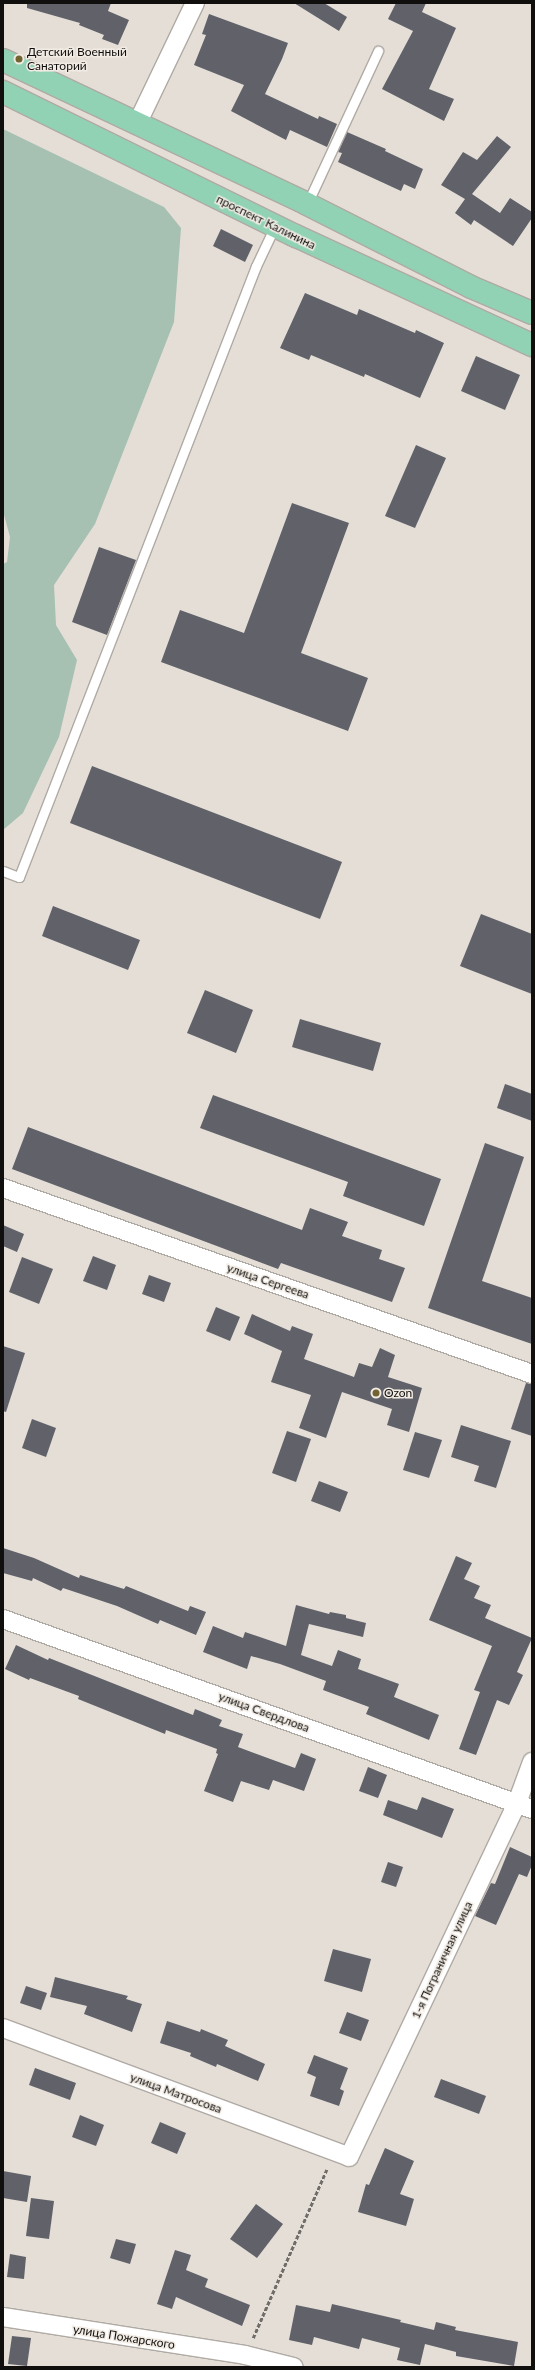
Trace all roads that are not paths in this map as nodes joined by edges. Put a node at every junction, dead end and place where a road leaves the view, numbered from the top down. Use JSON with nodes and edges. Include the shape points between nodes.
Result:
{"nodes":[{"id":1,"x":195,"y":3,"type":"edge"},
{"id":2,"x":378,"y":51,"type":"dead end"},
{"id":3,"x":3,"y":60,"type":"edge"},
{"id":4,"x":3,"y":92,"type":"edge"},
{"id":5,"x":137,"y":124,"type":"junction"},
{"id":6,"x":307,"y":204,"type":"junction"},
{"id":7,"x":275,"y":226,"type":"junction"},
{"id":8,"x":532,"y":313,"type":"edge"},
{"id":9,"x":532,"y":345,"type":"edge"},
{"id":10,"x":3,"y":871,"type":"edge"},
{"id":11,"x":3,"y":1188,"type":"edge"},
{"id":12,"x":532,"y":1374,"type":"edge"},
{"id":13,"x":3,"y":1619,"type":"edge"},
{"id":14,"x":532,"y":1762,"type":"edge"},
{"id":15,"x":524,"y":1806,"type":"edge"},
{"id":16,"x":3,"y":2028,"type":"edge"},
{"id":17,"x":342,"y":2154,"type":"joint"},
{"id":18,"x":3,"y":2317,"type":"edge"},
{"id":19,"x":294,"y":2367,"type":"edge"}],
"edges":[{"from":1,"to":5,"type":"street"},
{"from":2,"to":6,"type":"lane"},
{"from":3,"to":5,"type":"main road"},
{"from":4,"to":7,"type":"main road","name":"проспект Калинина"},
{"from":5,"to":6,"type":"main road"},
{"from":6,"to":8,"type":"main road","via":[[472,287]]},
{"from":7,"to":9,"type":"main road","name":"проспект Калинина"},
{"from":7,"to":10,"type":"lane","via":[[256,266],[19,877]]},
{"from":11,"to":12,"type":"street","name":"улица Сергеева"},
{"from":13,"to":15,"type":"street","name":"улица Свердлова"},
{"from":14,"to":15,"type":"street","name":"1-я Пограничная улица"},
{"from":15,"to":17,"type":"street","name":"1-я Пограничная улица"},
{"from":16,"to":17,"type":"street","name":"улица Матросова"},
{"from":18,"to":19,"type":"street","name":"улица Пожарского","via":[[245,2355]]}]}
